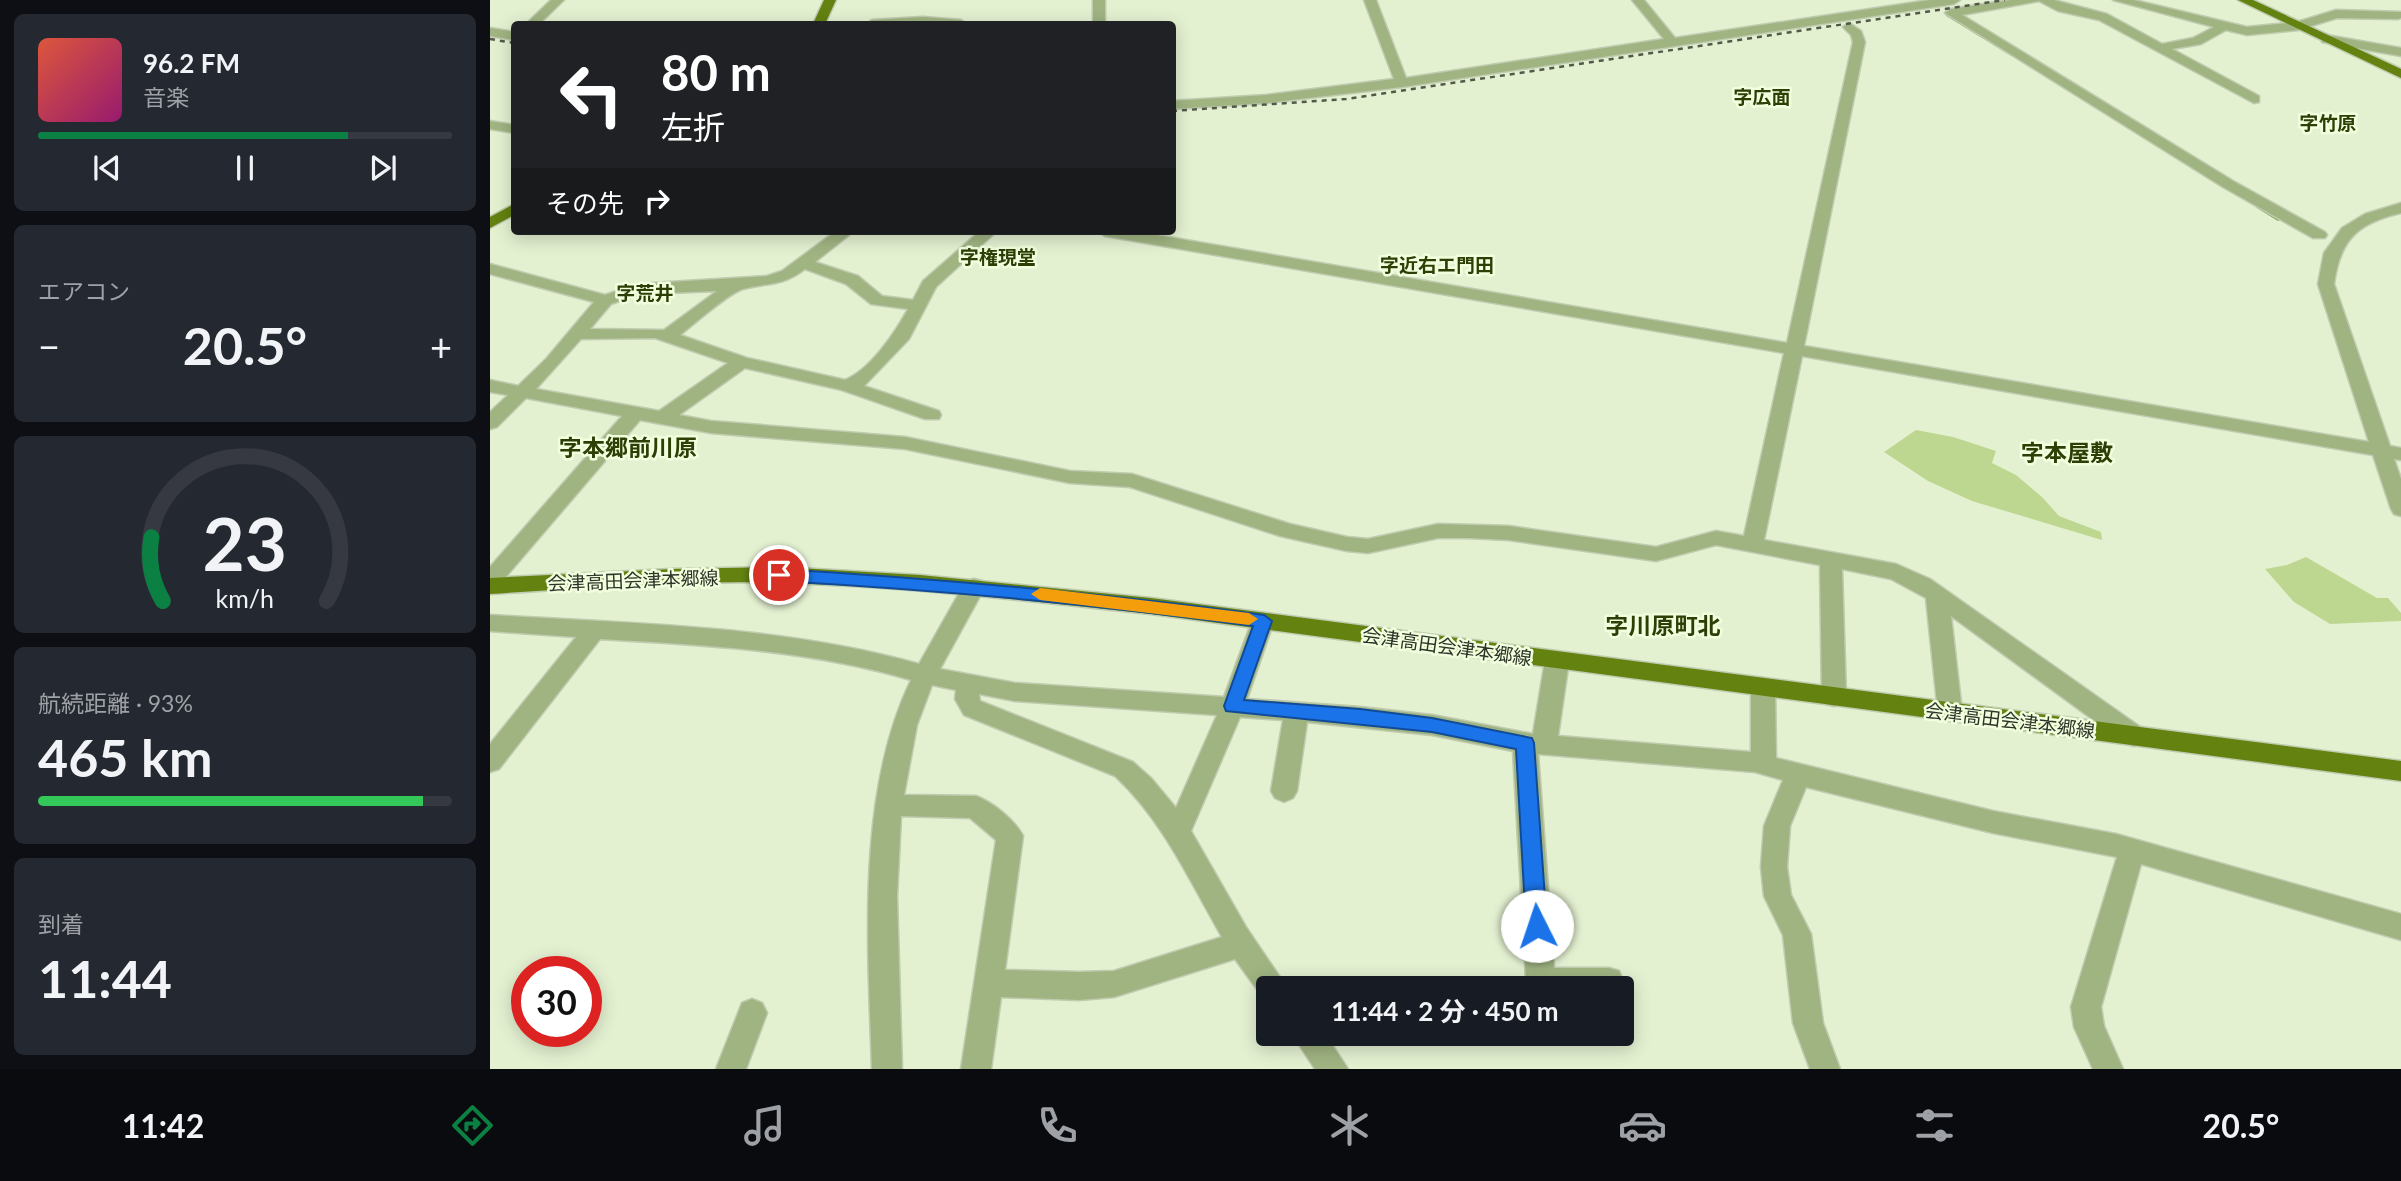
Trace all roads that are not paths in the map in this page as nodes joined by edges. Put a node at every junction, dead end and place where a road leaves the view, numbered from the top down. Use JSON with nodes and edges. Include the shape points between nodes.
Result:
{"nodes":[{"id":1,"x":558,"y":0,"type":"edge"},
{"id":2,"x":830,"y":0,"type":"edge"},
{"id":3,"x":1099,"y":0,"type":"edge"},
{"id":4,"x":1370,"y":0,"type":"edge"},
{"id":5,"x":1638,"y":0,"type":"edge"},
{"id":6,"x":1954,"y":0,"type":"edge"},
{"id":7,"x":2034,"y":0,"type":"edge"},
{"id":8,"x":2044,"y":0,"type":"edge"},
{"id":9,"x":2119,"y":0,"type":"edge"},
{"id":10,"x":2244,"y":0,"type":"edge"},
{"id":11,"x":2378,"y":1,"type":"edge"},
{"id":12,"x":1914,"y":3,"type":"edge"},
{"id":13,"x":2399,"y":15,"type":"edge"},
{"id":14,"x":535,"y":21,"type":"edge"},
{"id":15,"x":820,"y":21,"type":"edge"},
{"id":16,"x":1099,"y":21,"type":"edge"},
{"id":17,"x":2298,"y":26,"type":"junction"},
{"id":18,"x":1849,"y":27,"type":"dead end"},
{"id":19,"x":2222,"y":27,"type":"junction"},
{"id":20,"x":490,"y":32,"type":"edge"},
{"id":21,"x":511,"y":35,"type":"edge"},
{"id":22,"x":2326,"y":39,"type":"junction"},
{"id":23,"x":1673,"y":43,"type":"junction"},
{"id":24,"x":2160,"y":48,"type":"junction"},
{"id":25,"x":2401,"y":52,"type":"edge"},
{"id":26,"x":2401,"y":74,"type":"edge"},
{"id":27,"x":1402,"y":83,"type":"junction"},
{"id":28,"x":2254,"y":99,"type":"dead end"},
{"id":29,"x":1176,"y":105,"type":"edge"},
{"id":30,"x":490,"y":125,"type":"edge"},
{"id":31,"x":511,"y":128,"type":"edge"},
{"id":32,"x":2401,"y":208,"type":"edge"},
{"id":33,"x":511,"y":211,"type":"edge"},
{"id":34,"x":490,"y":223,"type":"edge"},
{"id":35,"x":836,"y":235,"type":"edge"},
{"id":36,"x":985,"y":235,"type":"edge"},
{"id":37,"x":1128,"y":235,"type":"edge"},
{"id":38,"x":2319,"y":235,"type":"dead end"},
{"id":39,"x":803,"y":263,"type":"junction"},
{"id":40,"x":490,"y":269,"type":"edge"},
{"id":41,"x":736,"y":285,"type":"junction"},
{"id":42,"x":603,"y":301,"type":"junction"},
{"id":43,"x":919,"y":306,"type":"junction"},
{"id":44,"x":578,"y":334,"type":"junction"},
{"id":45,"x":667,"y":336,"type":"junction"},
{"id":46,"x":1794,"y":349,"type":"junction"},
{"id":47,"x":742,"y":362,"type":"junction"},
{"id":48,"x":490,"y":386,"type":"edge"},
{"id":49,"x":847,"y":386,"type":"junction"},
{"id":50,"x":522,"y":391,"type":"junction"},
{"id":51,"x":635,"y":413,"type":"junction"},
{"id":52,"x":932,"y":415,"type":"dead end"},
{"id":53,"x":662,"y":418,"type":"junction"},
{"id":54,"x":490,"y":423,"type":"edge"},
{"id":55,"x":2382,"y":451,"type":"junction"},
{"id":56,"x":2401,"y":454,"type":"edge"},
{"id":57,"x":2401,"y":509,"type":"edge"},
{"id":58,"x":1753,"y":544,"type":"junction"},
{"id":59,"x":1831,"y":560,"type":"junction"},
{"id":60,"x":490,"y":583,"type":"edge"},
{"id":61,"x":974,"y":587,"type":"junction"},
{"id":62,"x":1937,"y":595,"type":"junction"},
{"id":63,"x":1264,"y":621,"type":"junction"},
{"id":64,"x":490,"y":623,"type":"edge"},
{"id":65,"x":594,"y":629,"type":"junction"},
{"id":66,"x":1557,"y":661,"type":"junction"},
{"id":67,"x":926,"y":675,"type":"junction"},
{"id":68,"x":968,"y":684,"type":"junction"},
{"id":69,"x":1763,"y":687,"type":"junction"},
{"id":70,"x":1834,"y":697,"type":"junction"},
{"id":71,"x":1233,"y":706,"type":"junction"},
{"id":72,"x":1296,"y":711,"type":"junction"},
{"id":73,"x":1950,"y":712,"type":"junction"},
{"id":74,"x":2134,"y":736,"type":"junction"},
{"id":75,"x":1535,"y":744,"type":"junction"},
{"id":76,"x":490,"y":762,"type":"edge"},
{"id":77,"x":1763,"y":764,"type":"junction"},
{"id":78,"x":2401,"y":771,"type":"edge"},
{"id":79,"x":1798,"y":775,"type":"junction"},
{"id":80,"x":1284,"y":792,"type":"dead end"},
{"id":81,"x":891,"y":805,"type":"junction"},
{"id":82,"x":1175,"y":830,"type":"junction"},
{"id":83,"x":2132,"y":850,"type":"junction"},
{"id":84,"x":2401,"y":927,"type":"edge"},
{"id":85,"x":1241,"y":944,"type":"junction"},
{"id":86,"x":1264,"y":976,"type":"edge"},
{"id":87,"x":1540,"y":976,"type":"edge"},
{"id":88,"x":988,"y":983,"type":"junction"},
{"id":89,"x":752,"y":1013,"type":"dead end"},
{"id":90,"x":1316,"y":1046,"type":"edge"},
{"id":91,"x":731,"y":1069,"type":"edge"},
{"id":92,"x":887,"y":1069,"type":"edge"},
{"id":93,"x":976,"y":1069,"type":"edge"},
{"id":94,"x":1333,"y":1069,"type":"edge"},
{"id":95,"x":1825,"y":1069,"type":"edge"},
{"id":96,"x":2108,"y":1069,"type":"edge"}],
"edges":[{"from":1,"to":14,"type":"street"},
{"from":2,"to":15,"type":"main road"},
{"from":3,"to":16,"type":"street"},
{"from":4,"to":27,"type":"street"},
{"from":5,"to":23,"type":"street"},
{"from":6,"to":12,"type":"street"},
{"from":7,"to":38,"type":"street","via":[[1951,13],[2216,177]]},
{"from":8,"to":24,"type":"street","via":[[2062,9],[2103,17]]},
{"from":9,"to":19,"type":"street"},
{"from":10,"to":17,"type":"main road"},
{"from":11,"to":13,"type":"street"},
{"from":12,"to":23,"type":"street"},
{"from":13,"to":17,"type":"street","via":[[2336,14]]},
{"from":17,"to":19,"type":"street","via":[[2256,32]]},
{"from":17,"to":22,"type":"main road"},
{"from":18,"to":46,"type":"street","via":[[1859,42]]},
{"from":19,"to":24,"type":"street","via":[[2197,41]]},
{"from":20,"to":21,"type":"street"},
{"from":22,"to":25,"type":"street"},
{"from":22,"to":26,"type":"main road"},
{"from":23,"to":27,"type":"street"},
{"from":24,"to":28,"type":"street"},
{"from":27,"to":29,"type":"street"},
{"from":30,"to":31,"type":"street"},
{"from":32,"to":55,"type":"street","via":[[2351,228],[2327,262],[2326,284]]},
{"from":33,"to":34,"type":"main road"},
{"from":35,"to":39,"type":"street"},
{"from":36,"to":43,"type":"street","via":[[929,285]]},
{"from":37,"to":46,"type":"street"},
{"from":39,"to":41,"type":"street","via":[[771,281]]},
{"from":39,"to":43,"type":"street","via":[[852,281],[877,300]]},
{"from":40,"to":42,"type":"street"},
{"from":41,"to":42,"type":"street","via":[[637,289]]},
{"from":41,"to":45,"type":"street"},
{"from":42,"to":44,"type":"street"},
{"from":43,"to":49,"type":"street","via":[[903,335],[861,380]]},
{"from":44,"to":45,"type":"street"},
{"from":44,"to":50,"type":"street"},
{"from":45,"to":47,"type":"street"},
{"from":46,"to":55,"type":"street"},
{"from":46,"to":58,"type":"street"},
{"from":47,"to":49,"type":"street"},
{"from":47,"to":53,"type":"street"},
{"from":48,"to":50,"type":"street"},
{"from":49,"to":52,"type":"street"},
{"from":50,"to":51,"type":"street"},
{"from":50,"to":54,"type":"street"},
{"from":51,"to":53,"type":"street"},
{"from":51,"to":60,"type":"street"},
{"from":53,"to":58,"type":"street","via":[[776,434],[905,443],[1070,477],[1117,478],[1287,531],[1347,544],[1381,545],[1438,531],[1509,533],[1656,554],[1670,554],[1705,539]]},
{"from":55,"to":56,"type":"street"},
{"from":55,"to":57,"type":"street"},
{"from":58,"to":59,"type":"street"},
{"from":59,"to":62,"type":"street","via":[[1896,572]]},
{"from":59,"to":70,"type":"street"},
{"from":60,"to":61,"type":"main road","name":"会津高田会津本郷線","via":[[779,575]]},
{"from":61,"to":63,"type":"main road","name":"会津高田会津本郷線"},
{"from":61,"to":67,"type":"street"},
{"from":62,"to":73,"type":"street"},
{"from":62,"to":74,"type":"street"},
{"from":63,"to":66,"type":"main road","name":"会津高田会津本郷線"},
{"from":63,"to":71,"type":"street"},
{"from":64,"to":65,"type":"street"},
{"from":65,"to":67,"type":"street","via":[[793,646],[863,657]]},
{"from":65,"to":76,"type":"street"},
{"from":66,"to":69,"type":"main road","name":"会津高田会津本郷線"},
{"from":66,"to":75,"type":"street"},
{"from":67,"to":68,"type":"street"},
{"from":67,"to":81,"type":"street","via":[[905,723]]},
{"from":68,"to":71,"type":"street","via":[[1061,696]]},
{"from":68,"to":82,"type":"street","via":[[972,708],[1124,769],[1141,782]]},
{"from":69,"to":70,"type":"main road","name":"会津高田会津本郷線"},
{"from":69,"to":77,"type":"street"},
{"from":70,"to":73,"type":"main road","name":"会津高田会津本郷線"},
{"from":71,"to":72,"type":"street"},
{"from":71,"to":82,"type":"street","via":[[1183,822]]},
{"from":72,"to":75,"type":"street","via":[[1432,725]]},
{"from":72,"to":80,"type":"street"},
{"from":73,"to":74,"type":"main road","name":"会津高田会津本郷線"},
{"from":74,"to":78,"type":"main road","name":"会津高田会津本郷線"},
{"from":75,"to":77,"type":"street"},
{"from":75,"to":87,"type":"street"},
{"from":77,"to":79,"type":"street"},
{"from":79,"to":83,"type":"street"},
{"from":79,"to":95,"type":"street","via":[[1777,826],[1774,867],[1778,896],[1797,934],[1808,1023]]},
{"from":81,"to":88,"type":"street","via":[[976,807],[1010,836]]},
{"from":81,"to":92,"type":"street","via":[[882,920]]},
{"from":82,"to":85,"type":"street"},
{"from":83,"to":84,"type":"street"},
{"from":83,"to":96,"type":"street","via":[[2086,1007],[2089,1027]]},
{"from":85,"to":86,"type":"street"},
{"from":85,"to":88,"type":"street","via":[[1114,984]]},
{"from":88,"to":93,"type":"street"},
{"from":89,"to":91,"type":"street"},
{"from":90,"to":94,"type":"street"}]}
